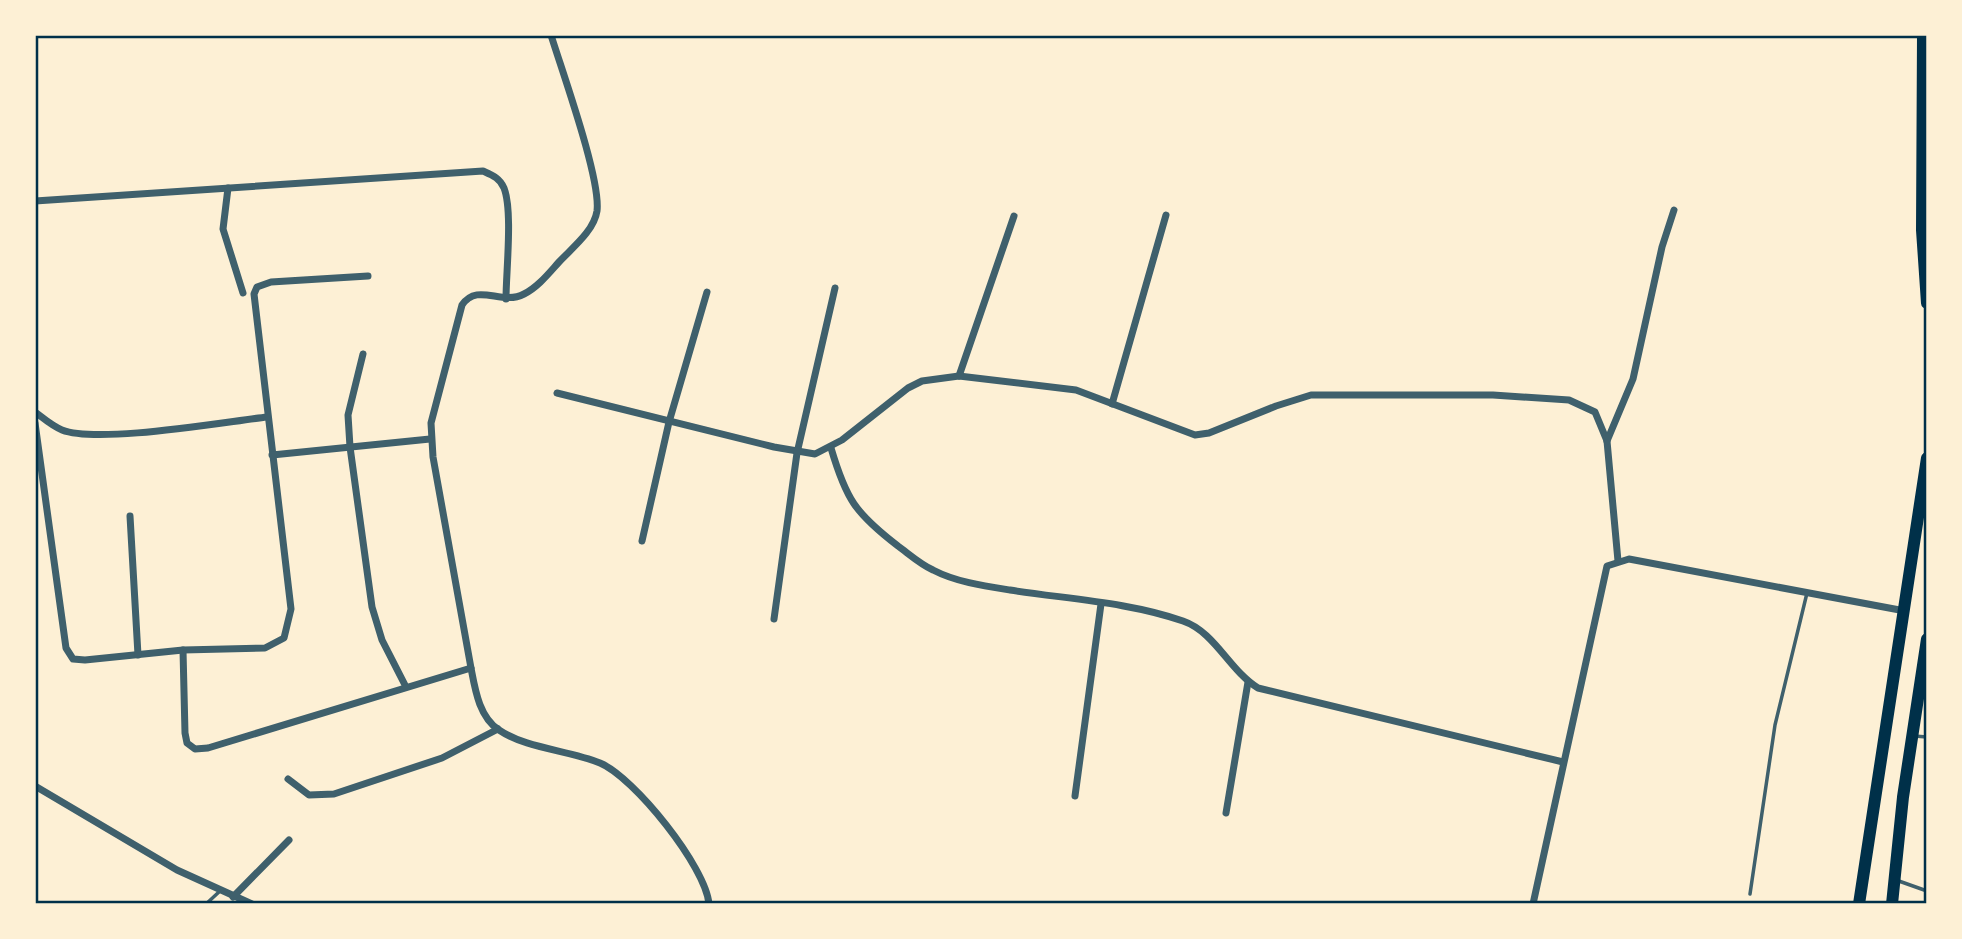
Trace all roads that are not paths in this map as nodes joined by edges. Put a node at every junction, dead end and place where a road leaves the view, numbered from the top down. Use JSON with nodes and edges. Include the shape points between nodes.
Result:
{"nodes":[{"id":1,"x":551,"y":35,"type":"edge"},
{"id":2,"x":1923,"y":35,"type":"edge"},
{"id":3,"x":228,"y":188,"type":"junction"},
{"id":4,"x":35,"y":201,"type":"edge"},
{"id":5,"x":1674,"y":210,"type":"dead end"},
{"id":6,"x":1166,"y":215,"type":"dead end"},
{"id":7,"x":1014,"y":216,"type":"dead end"},
{"id":8,"x":368,"y":276,"type":"dead end"},
{"id":9,"x":835,"y":288,"type":"dead end"},
{"id":10,"x":707,"y":292,"type":"dead end"},
{"id":11,"x":243,"y":293,"type":"dead end"},
{"id":12,"x":506,"y":299,"type":"junction"},
{"id":13,"x":1927,"y":303,"type":"edge"},
{"id":14,"x":363,"y":354,"type":"dead end"},
{"id":15,"x":959,"y":376,"type":"junction"},
{"id":16,"x":557,"y":393,"type":"dead end"},
{"id":17,"x":1112,"y":404,"type":"junction"},
{"id":18,"x":35,"y":412,"type":"edge"},
{"id":19,"x":267,"y":417,"type":"junction"},
{"id":20,"x":670,"y":422,"type":"junction"},
{"id":21,"x":35,"y":423,"type":"edge"},
{"id":22,"x":430,"y":439,"type":"junction"},
{"id":23,"x":1607,"y":441,"type":"junction"},
{"id":24,"x":350,"y":447,"type":"junction"},
{"id":25,"x":831,"y":447,"type":"junction"},
{"id":26,"x":797,"y":453,"type":"junction"},
{"id":27,"x":272,"y":455,"type":"junction"},
{"id":28,"x":1927,"y":458,"type":"edge"},
{"id":29,"x":130,"y":516,"type":"dead end"},
{"id":30,"x":642,"y":541,"type":"dead end"},
{"id":31,"x":1618,"y":561,"type":"junction"},
{"id":32,"x":1807,"y":593,"type":"junction"},
{"id":33,"x":1101,"y":604,"type":"junction"},
{"id":34,"x":1905,"y":611,"type":"junction"},
{"id":35,"x":774,"y":619,"type":"dead end"},
{"id":36,"x":1927,"y":639,"type":"edge"},
{"id":37,"x":183,"y":650,"type":"junction"},
{"id":38,"x":138,"y":655,"type":"junction"},
{"id":39,"x":471,"y":668,"type":"junction"},
{"id":40,"x":1248,"y":682,"type":"junction"},
{"id":41,"x":407,"y":687,"type":"junction"},
{"id":42,"x":498,"y":729,"type":"junction"},
{"id":43,"x":1912,"y":736,"type":"junction"},
{"id":44,"x":1927,"y":737,"type":"edge"},
{"id":45,"x":1563,"y":762,"type":"junction"},
{"id":46,"x":288,"y":779,"type":"dead end"},
{"id":47,"x":35,"y":786,"type":"edge"},
{"id":48,"x":1075,"y":796,"type":"dead end"},
{"id":49,"x":1226,"y":813,"type":"dead end"},
{"id":50,"x":289,"y":840,"type":"dead end"},
{"id":51,"x":1894,"y":880,"type":"junction"},
{"id":52,"x":220,"y":891,"type":"junction"},
{"id":53,"x":1927,"y":891,"type":"edge"},
{"id":54,"x":1751,"y":894,"type":"dead end"},
{"id":55,"x":233,"y":897,"type":"junction"},
{"id":56,"x":206,"y":904,"type":"edge"},
{"id":57,"x":252,"y":904,"type":"edge"},
{"id":58,"x":709,"y":904,"type":"edge"},
{"id":59,"x":1533,"y":904,"type":"edge"},
{"id":60,"x":1859,"y":904,"type":"edge"},
{"id":61,"x":1892,"y":904,"type":"edge"}],
"edges":[{"from":1,"to":12,"type":"street","via":[[593,179],[597,211],[579,242],[532,290]]},
{"from":2,"to":13,"type":"main road","via":[[1922,230]]},
{"from":3,"to":4,"type":"street"},
{"from":3,"to":11,"type":"street","via":[[223,229]]},
{"from":3,"to":12,"type":"street","via":[[469,170],[496,176],[507,205]]},
{"from":5,"to":23,"type":"street","via":[[1633,379]]},
{"from":6,"to":17,"type":"street"},
{"from":7,"to":15,"type":"street"},
{"from":8,"to":19,"type":"street","via":[[271,282],[257,288],[253,302]]},
{"from":9,"to":26,"type":"street"},
{"from":10,"to":20,"type":"street"},
{"from":12,"to":22,"type":"street","via":[[478,293],[468,296],[462,305],[433,410]]},
{"from":14,"to":24,"type":"street","via":[[348,415]]},
{"from":15,"to":17,"type":"street","via":[[1060,386]]},
{"from":15,"to":25,"type":"street","via":[[922,381],[908,388]]},
{"from":16,"to":20,"type":"street"},
{"from":17,"to":23,"type":"street","via":[[1195,435],[1311,395],[1493,395],[1569,400],[1595,412]]},
{"from":18,"to":19,"type":"street","via":[[64,431],[81,433],[133,433]]},
{"from":19,"to":27,"type":"street"},
{"from":20,"to":26,"type":"street"},
{"from":20,"to":30,"type":"street"},
{"from":21,"to":38,"type":"street","via":[[66,648],[73,659]]},
{"from":22,"to":24,"type":"street"},
{"from":22,"to":39,"type":"street"},
{"from":23,"to":31,"type":"street"},
{"from":24,"to":27,"type":"street"},
{"from":24,"to":41,"type":"street","via":[[372,607],[382,640]]},
{"from":25,"to":26,"type":"street","via":[[815,454]]},
{"from":25,"to":33,"type":"street","via":[[841,484],[857,511],[933,570],[984,586]]},
{"from":26,"to":35,"type":"street"},
{"from":27,"to":37,"type":"street","via":[[291,609],[284,638],[265,648]]},
{"from":28,"to":34,"type":"main road"},
{"from":29,"to":38,"type":"street"},
{"from":31,"to":32,"type":"street","via":[[1629,559]]},
{"from":31,"to":45,"type":"street","via":[[1607,566],[1603,578]]},
{"from":32,"to":34,"type":"street"},
{"from":32,"to":54,"type":"lane","via":[[1775,724]]},
{"from":33,"to":40,"type":"street","via":[[1198,627]]},
{"from":33,"to":48,"type":"street"},
{"from":34,"to":60,"type":"main road"},
{"from":36,"to":43,"type":"main road"},
{"from":37,"to":38,"type":"street"},
{"from":37,"to":41,"type":"street","via":[[185,733],[187,744],[195,749]]},
{"from":39,"to":41,"type":"street"},
{"from":39,"to":42,"type":"street","via":[[481,704]]},
{"from":40,"to":45,"type":"street"},
{"from":40,"to":49,"type":"street"},
{"from":42,"to":46,"type":"street","via":[[442,758],[334,794],[309,795]]},
{"from":42,"to":58,"type":"street","via":[[602,764],[620,775],[690,856]]},
{"from":43,"to":44,"type":"lane"},
{"from":43,"to":51,"type":"main road"},
{"from":45,"to":59,"type":"street"},
{"from":47,"to":52,"type":"street"},
{"from":50,"to":55,"type":"street"},
{"from":51,"to":53,"type":"lane"},
{"from":51,"to":61,"type":"main road"},
{"from":52,"to":55,"type":"street"},
{"from":52,"to":56,"type":"lane"},
{"from":55,"to":57,"type":"street"}]}
